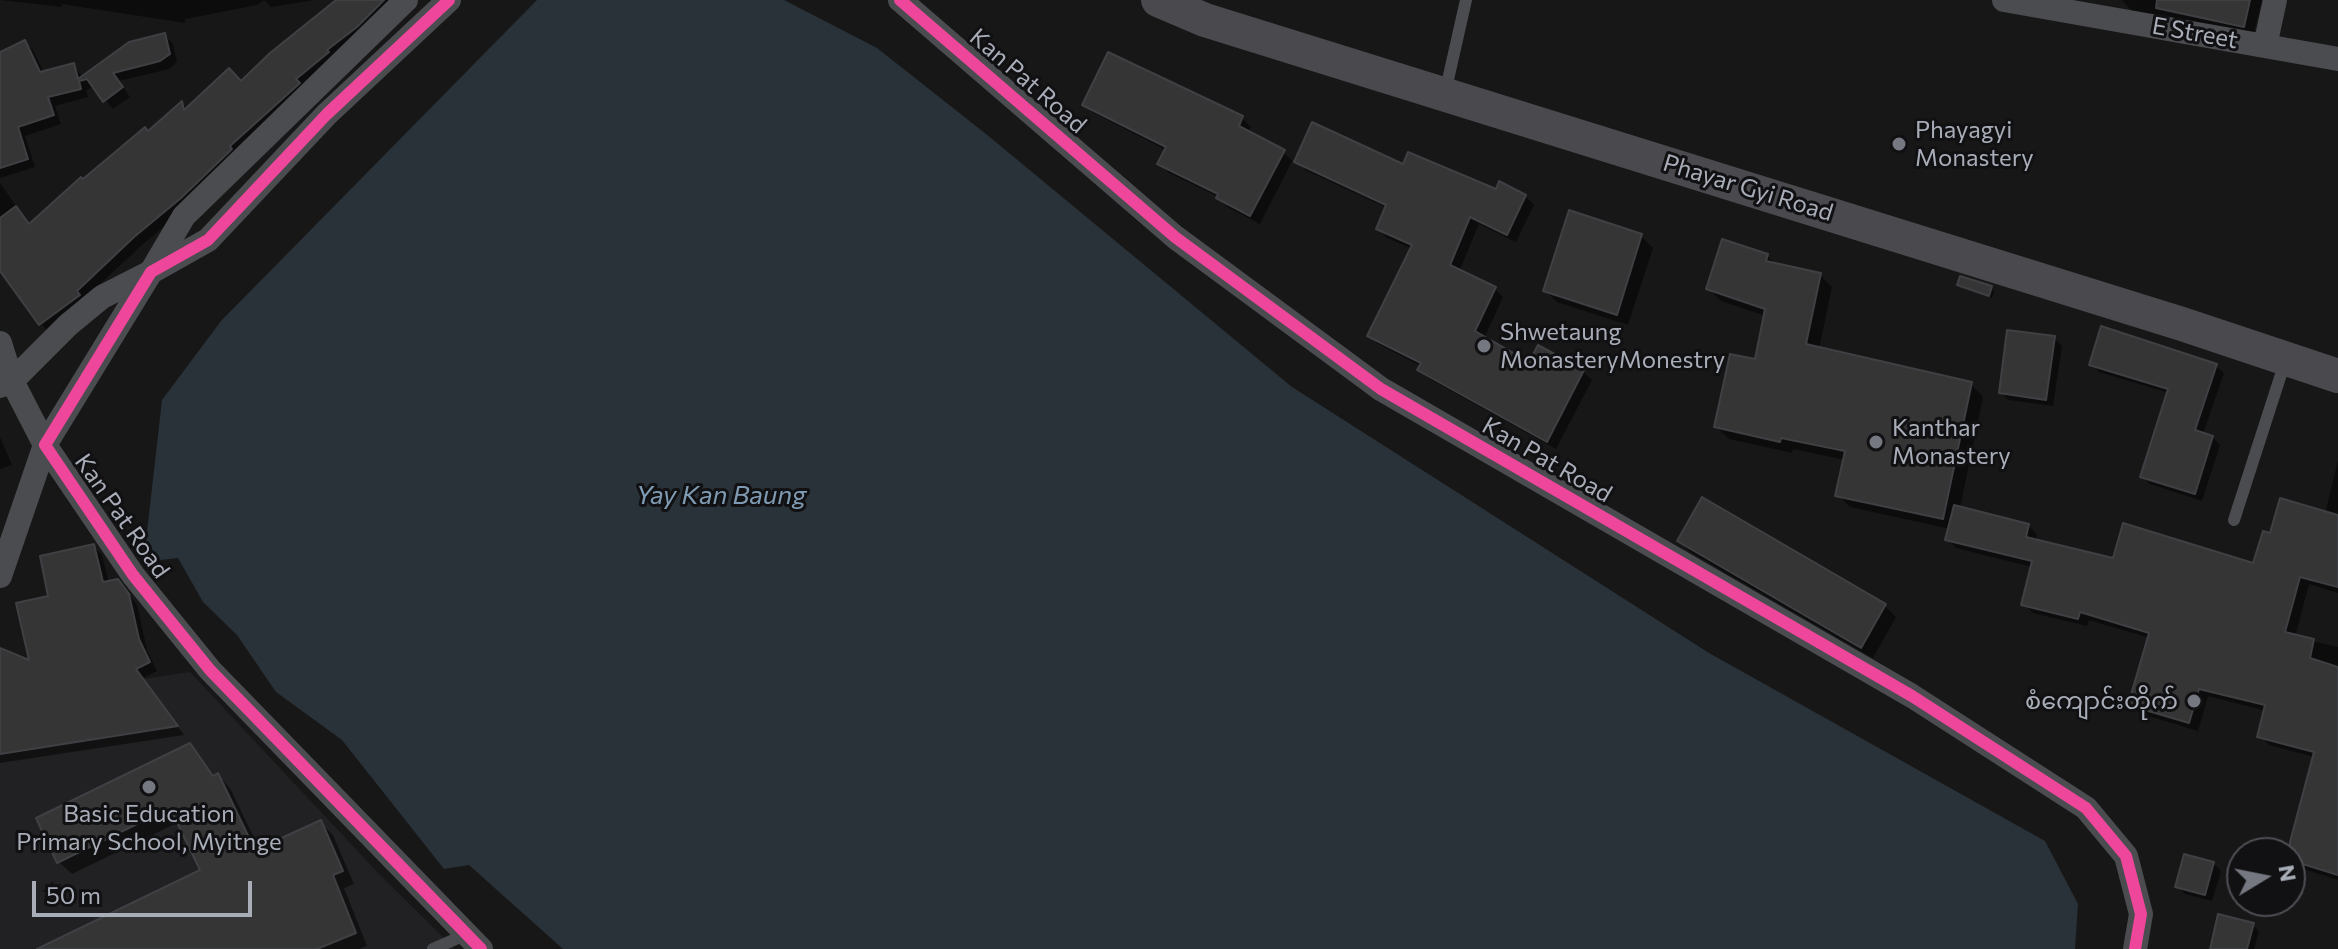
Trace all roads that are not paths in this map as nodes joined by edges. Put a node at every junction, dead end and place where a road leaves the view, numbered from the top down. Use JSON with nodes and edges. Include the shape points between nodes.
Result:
{"nodes":[{"id":1,"x":406,"y":0,"type":"edge"},
{"id":2,"x":449,"y":0,"type":"edge"},
{"id":3,"x":900,"y":0,"type":"edge"},
{"id":4,"x":1158,"y":0,"type":"edge"},
{"id":5,"x":1466,"y":0,"type":"edge"},
{"id":6,"x":2004,"y":0,"type":"edge"},
{"id":7,"x":2275,"y":0,"type":"edge"},
{"id":8,"x":1209,"y":10,"type":"edge"},
{"id":9,"x":2265,"y":46,"type":"junction"},
{"id":10,"x":2338,"y":59,"type":"edge"},
{"id":11,"x":1445,"y":93,"type":"junction"},
{"id":12,"x":151,"y":272,"type":"junction"},
{"id":13,"x":0,"y":343,"type":"edge"},
{"id":14,"x":2286,"y":359,"type":"junction"},
{"id":15,"x":2338,"y":376,"type":"edge"},
{"id":16,"x":6,"y":383,"type":"edge"},
{"id":17,"x":45,"y":445,"type":"junction"},
{"id":18,"x":2234,"y":520,"type":"dead end"},
{"id":19,"x":0,"y":576,"type":"edge"},
{"id":20,"x":474,"y":942,"type":"edge"},
{"id":21,"x":433,"y":949,"type":"edge"},
{"id":22,"x":2135,"y":949,"type":"edge"}],
"edges":[{"from":1,"to":12,"type":"street","via":[[184,216]]},
{"from":2,"to":12,"type":"street","name":"Kan Pat Road","via":[[327,114],[208,240]]},
{"from":3,"to":22,"type":"street","name":"Kan Pat Road","via":[[1175,237],[1381,389],[1912,696],[2086,808],[2126,856],[2141,914]]},
{"from":4,"to":8,"type":"main road","name":"Phayar Gyi Road"},
{"from":5,"to":11,"type":"lane"},
{"from":6,"to":9,"type":"street","name":"E Street"},
{"from":7,"to":9,"type":"street"},
{"from":8,"to":11,"type":"main road","name":"Phayar Gyi Road"},
{"from":9,"to":10,"type":"street","name":"E Street"},
{"from":11,"to":14,"type":"main road","name":"Phayar Gyi Road"},
{"from":12,"to":16,"type":"street","via":[[102,297]]},
{"from":12,"to":17,"type":"street","name":"Kan Pat Road"},
{"from":13,"to":16,"type":"street"},
{"from":14,"to":15,"type":"main road","name":"Phayar Gyi Road"},
{"from":14,"to":18,"type":"lane"},
{"from":16,"to":17,"type":"street"},
{"from":17,"to":19,"type":"street"},
{"from":17,"to":20,"type":"street","name":"Kan Pat Road","via":[[133,575],[210,670]]},
{"from":20,"to":21,"type":"lane"}]}
